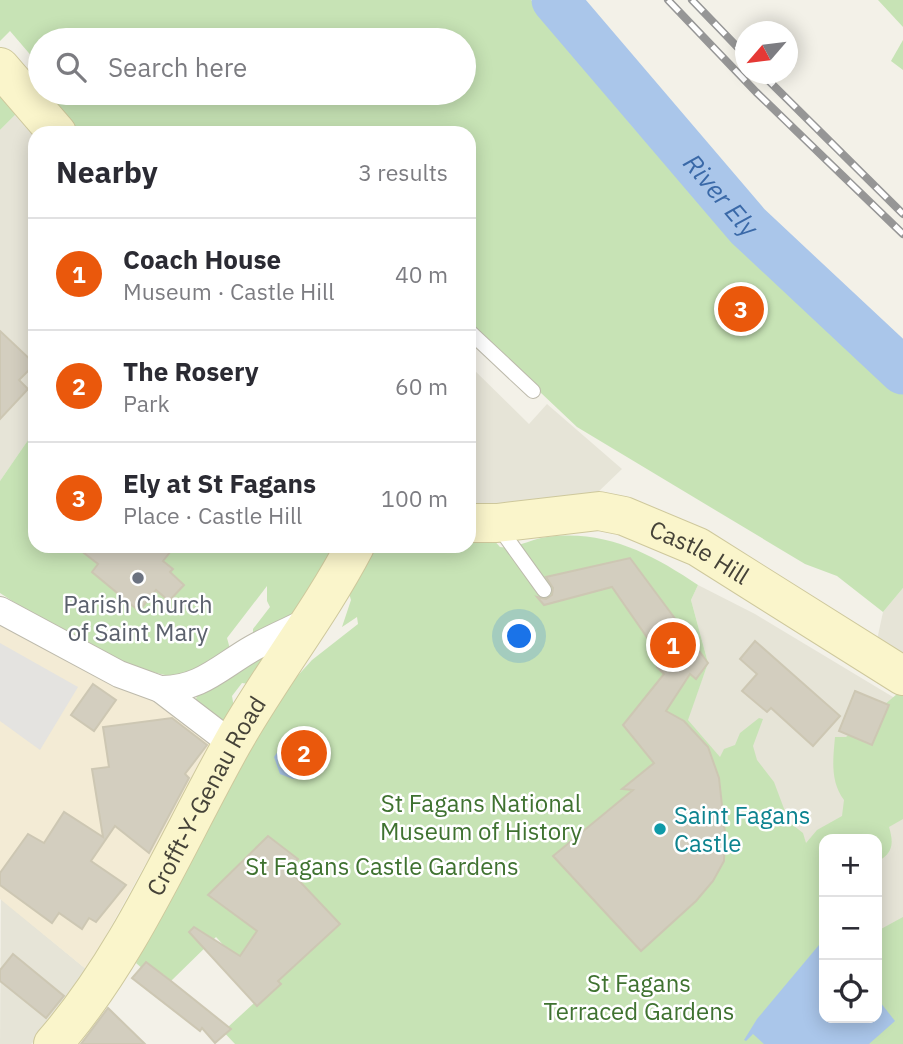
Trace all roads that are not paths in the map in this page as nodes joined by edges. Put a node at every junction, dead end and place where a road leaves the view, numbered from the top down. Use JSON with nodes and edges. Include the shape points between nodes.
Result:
{"nodes":[{"id":1,"x":0,"y":67,"type":"edge"},
{"id":2,"x":28,"y":99,"type":"edge"},
{"id":3,"x":33,"y":105,"type":"edge"},
{"id":4,"x":51,"y":126,"type":"edge"},
{"id":5,"x":476,"y":338,"type":"edge"},
{"id":6,"x":533,"y":391,"type":"dead end"},
{"id":7,"x":483,"y":523,"type":"edge"},
{"id":8,"x":351,"y":553,"type":"edge"},
{"id":9,"x":544,"y":590,"type":"dead end"},
{"id":10,"x":0,"y":610,"type":"edge"},
{"id":11,"x":310,"y":620,"type":"junction"},
{"id":12,"x":903,"y":676,"type":"edge"},
{"id":13,"x":160,"y":689,"type":"junction"},
{"id":14,"x":232,"y":744,"type":"junction"},
{"id":15,"x":53,"y":1044,"type":"edge"}],
"edges":[{"from":1,"to":2,"type":"street"},
{"from":3,"to":4,"type":"street"},
{"from":5,"to":6,"type":"lane"},
{"from":7,"to":9,"type":"lane"},
{"from":7,"to":12,"type":"street","name":"Castle Hill","via":[[599,511],[624,516],[670,533],[780,596]]},
{"from":8,"to":11,"type":"street","name":"Crofft-Y-Genau Road"},
{"from":10,"to":13,"type":"street","via":[[119,674]]},
{"from":11,"to":13,"type":"street","via":[[254,647],[210,678]]},
{"from":11,"to":14,"type":"street","name":"Crofft-Y-Genau Road"},
{"from":13,"to":14,"type":"street"},
{"from":14,"to":15,"type":"street","name":"Crofft-Y-Genau Road","via":[[108,968]]}]}
